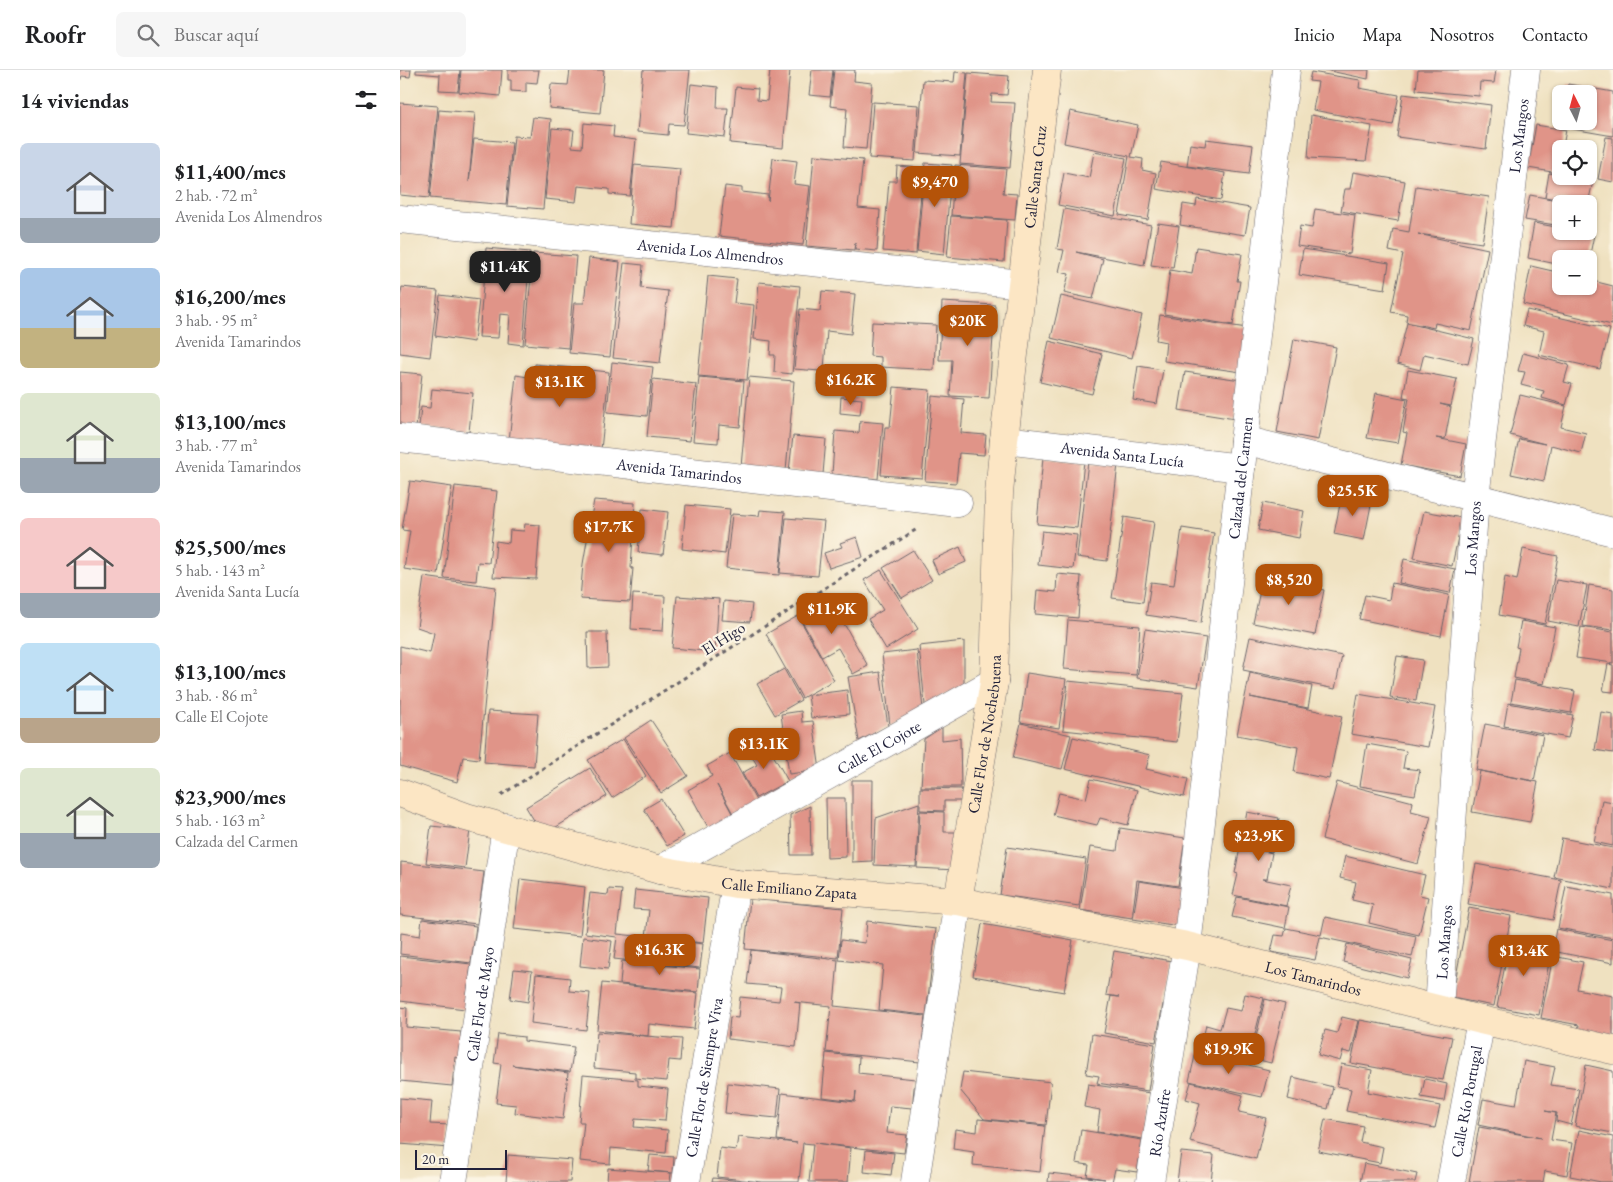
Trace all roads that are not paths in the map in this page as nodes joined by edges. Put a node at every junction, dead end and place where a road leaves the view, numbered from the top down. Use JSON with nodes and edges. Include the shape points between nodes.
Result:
{"nodes":[{"id":1,"x":1047,"y":70,"type":"edge"},
{"id":2,"x":1286,"y":70,"type":"edge"},
{"id":3,"x":1526,"y":70,"type":"edge"},
{"id":4,"x":400,"y":219,"type":"edge"},
{"id":5,"x":1022,"y":284,"type":"junction"},
{"id":6,"x":400,"y":438,"type":"edge"},
{"id":7,"x":1004,"y":440,"type":"junction"},
{"id":8,"x":1244,"y":440,"type":"junction"},
{"id":9,"x":1241,"y":468,"type":"junction"},
{"id":10,"x":1475,"y":498,"type":"junction"},
{"id":11,"x":958,"y":503,"type":"road end"},
{"id":12,"x":1613,"y":532,"type":"edge"},
{"id":13,"x":994,"y":682,"type":"junction"},
{"id":14,"x":400,"y":793,"type":"edge"},
{"id":15,"x":506,"y":827,"type":"junction"},
{"id":16,"x":660,"y":870,"type":"junction"},
{"id":17,"x":736,"y":884,"type":"junction"},
{"id":18,"x":958,"y":901,"type":"junction"},
{"id":19,"x":1187,"y":946,"type":"junction"},
{"id":20,"x":1439,"y":1008,"type":"junction"},
{"id":21,"x":1481,"y":1020,"type":"junction"},
{"id":22,"x":1613,"y":1050,"type":"edge"},
{"id":23,"x":453,"y":1182,"type":"edge"},
{"id":24,"x":686,"y":1182,"type":"edge"},
{"id":25,"x":915,"y":1182,"type":"edge"},
{"id":26,"x":1150,"y":1182,"type":"edge"},
{"id":27,"x":1451,"y":1182,"type":"edge"}],
"edges":[{"from":1,"to":5,"type":"street","name":"Calle Santa Cruz"},
{"from":2,"to":8,"type":"street","name":"Calzada del Carmen"},
{"from":3,"to":10,"type":"street","name":"Los Mangos"},
{"from":4,"to":5,"type":"street","name":"Avenida Los Almendros"},
{"from":5,"to":7,"type":"street","name":"Calle Flor de Nochebuena"},
{"from":6,"to":11,"type":"street","name":"Avenida Tamarindos"},
{"from":7,"to":9,"type":"street","name":"Avenida Santa Lucía"},
{"from":7,"to":13,"type":"street","name":"Calle Flor de Nochebuena","via":[[999,494]]},
{"from":8,"to":9,"type":"street","name":"Calzada del Carmen"},
{"from":8,"to":10,"type":"street"},
{"from":9,"to":19,"type":"street","name":"Calzada del Carmen"},
{"from":10,"to":12,"type":"street"},
{"from":10,"to":20,"type":"street","name":"Los Mangos"},
{"from":13,"to":16,"type":"street","name":"Calle El Cojote"},
{"from":13,"to":18,"type":"street","name":"Calle Flor de Nochebuena"},
{"from":14,"to":15,"type":"street","name":"Calle Emiliano Zapata"},
{"from":15,"to":16,"type":"street","name":"Calle Emiliano Zapata"},
{"from":15,"to":23,"type":"street","name":"Calle Flor de Mayo"},
{"from":16,"to":17,"type":"street","name":"Calle Emiliano Zapata"},
{"from":17,"to":18,"type":"street","name":"Calle Emiliano Zapata"},
{"from":17,"to":24,"type":"street","name":"Calle Flor de Siempre Viva"},
{"from":18,"to":19,"type":"street","name":"Calle Emiliano Zapata"},
{"from":18,"to":25,"type":"street","name":"Calle Flor de Nochebuena"},
{"from":19,"to":20,"type":"street","name":"Los Tamarindos"},
{"from":19,"to":26,"type":"street","name":"Río Azufre"},
{"from":20,"to":21,"type":"street","name":"Los Tamarindos"},
{"from":21,"to":22,"type":"street","name":"Los Tamarindos"},
{"from":21,"to":27,"type":"street","name":"Calle Río Portugal"}]}
